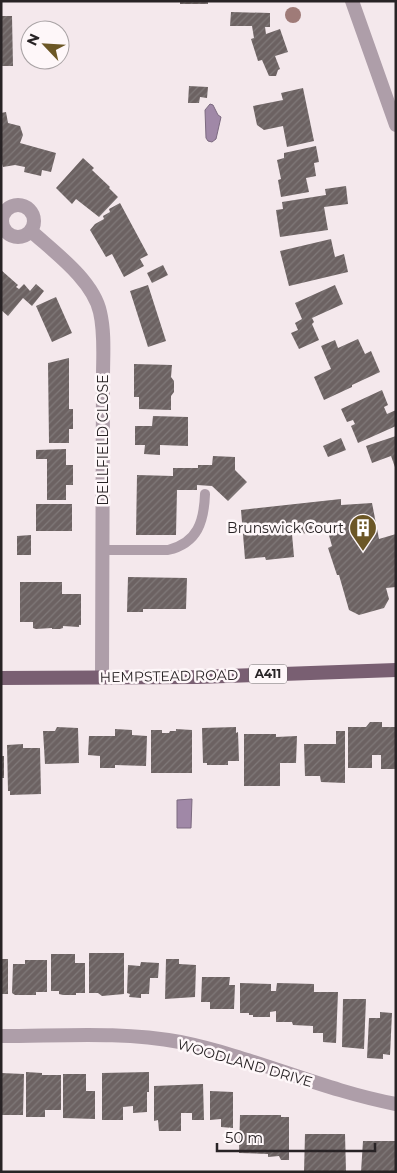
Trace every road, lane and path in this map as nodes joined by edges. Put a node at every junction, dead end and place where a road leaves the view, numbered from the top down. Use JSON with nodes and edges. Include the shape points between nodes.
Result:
{"nodes":[{"id":1,"x":352,"y":1,"type":"edge"},
{"id":2,"x":396,"y":125,"type":"edge"},
{"id":3,"x":30,"y":231,"type":"dead end"},
{"id":4,"x":205,"y":494,"type":"dead end"},
{"id":5,"x":102,"y":550,"type":"junction"},
{"id":6,"x":396,"y":670,"type":"edge"},
{"id":7,"x":102,"y":677,"type":"junction"},
{"id":8,"x":1,"y":678,"type":"edge"},
{"id":9,"x":1,"y":1036,"type":"edge"},
{"id":10,"x":396,"y":1104,"type":"edge"}],
"edges":[{"from":1,"to":2,"type":"street"},
{"from":3,"to":5,"type":"street","name":"DELLFIELD CLOSE","via":[[87,285],[100,312]]},
{"from":4,"to":5,"type":"lane","via":[[200,526],[178,548]]},
{"from":5,"to":7,"type":"street","name":"DELLFIELD CLOSE"},
{"from":6,"to":7,"type":"main road","name":"HEMPSTEAD ROAD","number":"A411"},
{"from":7,"to":8,"type":"main road","name":"HEMPSTEAD ROAD","number":"A411"},
{"from":9,"to":10,"type":"street","name":"WOODLAND DRIVE","via":[[103,1036],[179,1042],[346,1093]]}]}
